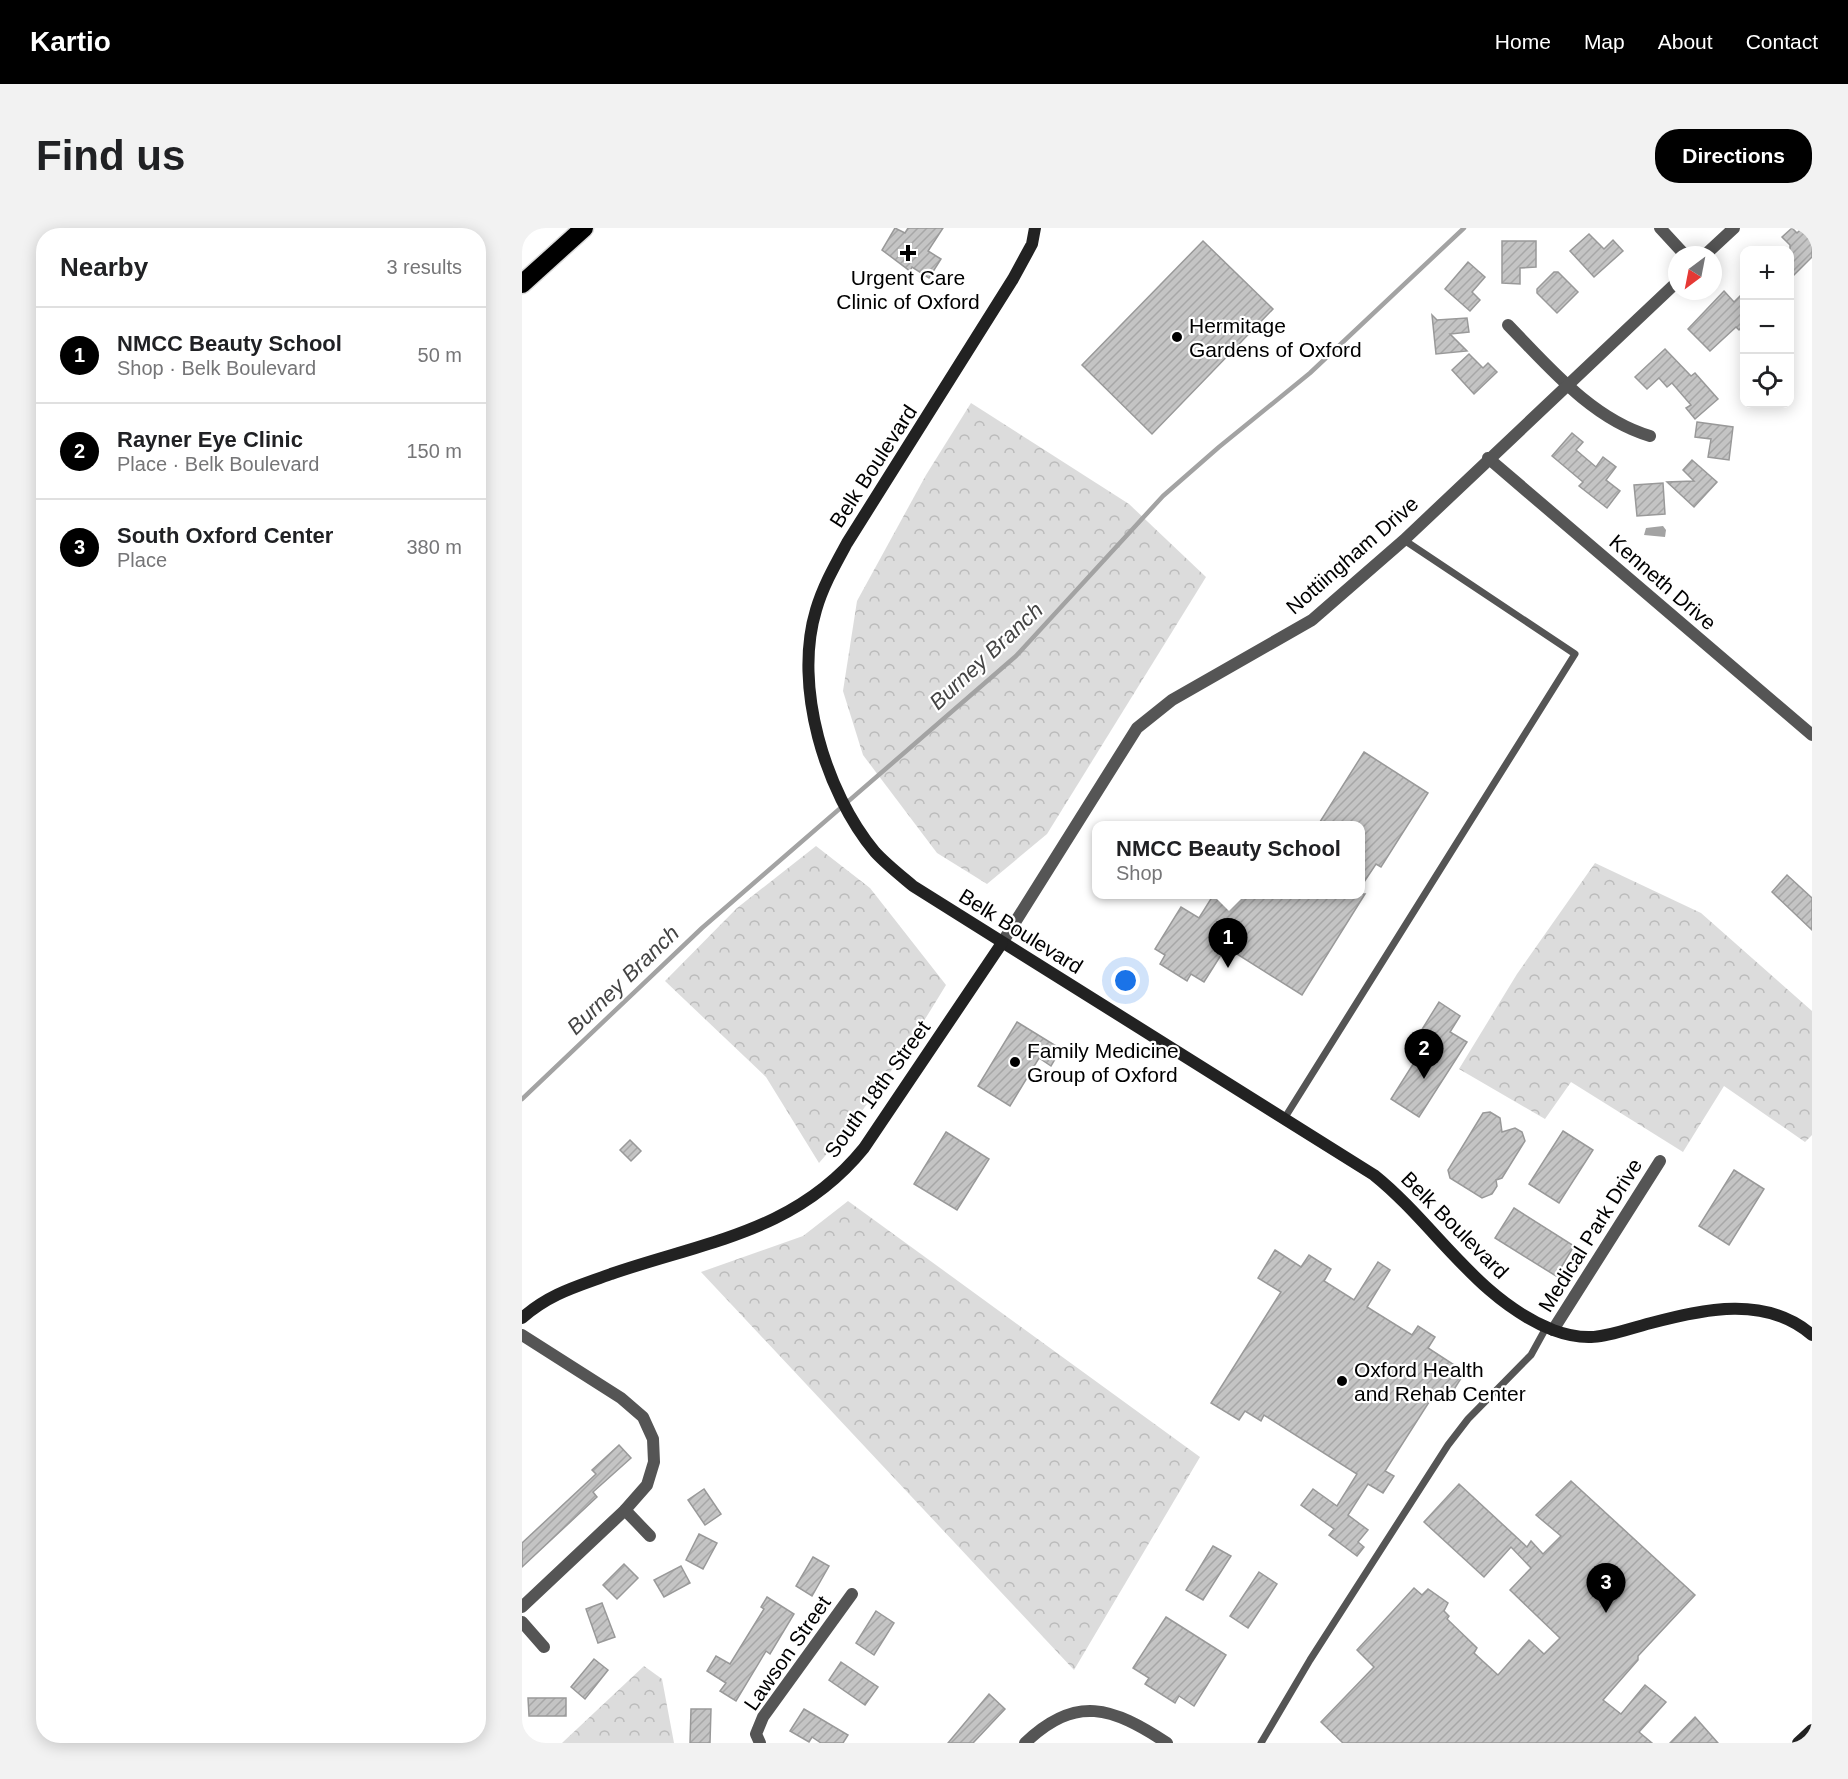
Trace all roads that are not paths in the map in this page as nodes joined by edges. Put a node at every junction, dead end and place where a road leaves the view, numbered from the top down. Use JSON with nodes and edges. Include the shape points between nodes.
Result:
{"nodes":[{"id":1,"x":584,"y":228,"type":"edge"},
{"id":2,"x":1035,"y":228,"type":"edge"},
{"id":3,"x":1660,"y":228,"type":"edge"},
{"id":4,"x":1734,"y":228,"type":"edge"},
{"id":5,"x":1677,"y":246,"type":"edge"},
{"id":6,"x":1715,"y":246,"type":"edge"},
{"id":7,"x":525,"y":282,"type":"edge"},
{"id":8,"x":1668,"y":290,"type":"edge"},
{"id":9,"x":1508,"y":325,"type":"dead end"},
{"id":10,"x":1568,"y":384,"type":"junction"},
{"id":11,"x":1650,"y":436,"type":"dead end"},
{"id":12,"x":1488,"y":458,"type":"junction"},
{"id":13,"x":1404,"y":540,"type":"junction"},
{"id":14,"x":1812,"y":735,"type":"edge"},
{"id":15,"x":1002,"y":943,"type":"junction"},
{"id":16,"x":1284,"y":1119,"type":"junction"},
{"id":17,"x":1660,"y":1161,"type":"dead end"},
{"id":18,"x":522,"y":1318,"type":"edge"},
{"id":19,"x":1550,"y":1328,"type":"junction"},
{"id":20,"x":522,"y":1335,"type":"edge"},
{"id":21,"x":1812,"y":1335,"type":"edge"},
{"id":22,"x":625,"y":1510,"type":"junction"},
{"id":23,"x":650,"y":1536,"type":"dead end"},
{"id":24,"x":852,"y":1594,"type":"dead end"},
{"id":25,"x":522,"y":1607,"type":"edge"},
{"id":26,"x":522,"y":1622,"type":"edge"},
{"id":27,"x":544,"y":1647,"type":"dead end"},
{"id":28,"x":1812,"y":1730,"type":"edge"},
{"id":29,"x":758,"y":1739,"type":"edge"},
{"id":30,"x":1025,"y":1743,"type":"edge"},
{"id":31,"x":1167,"y":1743,"type":"edge"},
{"id":32,"x":1261,"y":1743,"type":"edge"},
{"id":33,"x":1798,"y":1743,"type":"edge"}],
"edges":[{"from":1,"to":7,"type":"highway"},
{"from":2,"to":15,"type":"street","name":"Belk Boulevard","via":[[1032,244],[1013,279],[829,574],[815,611],[810,656],[809,694],[831,776],[862,833],[876,853],[913,886]]},
{"from":3,"to":5,"type":"street"},
{"from":4,"to":6,"type":"street"},
{"from":8,"to":10,"type":"street","name":"Nottiingham Drive"},
{"from":9,"to":10,"type":"street"},
{"from":10,"to":11,"type":"street","via":[[1627,429]]},
{"from":10,"to":12,"type":"street","name":"Nottiingham Drive"},
{"from":12,"to":13,"type":"street","name":"Nottiingham Drive"},
{"from":12,"to":14,"type":"street","name":"Kenneth Drive"},
{"from":13,"to":15,"type":"street","name":"Nottiingham Drive","via":[[1312,620],[1172,700],[1137,728]]},
{"from":13,"to":16,"type":"lane","via":[[1575,654]]},
{"from":15,"to":16,"type":"street","name":"Belk Boulevard"},
{"from":15,"to":18,"type":"street","name":"South 18th Street","via":[[864,1148],[837,1178],[776,1219],[549,1296]]},
{"from":16,"to":19,"type":"street","name":"Belk Boulevard","via":[[1374,1175],[1397,1194],[1481,1284]]},
{"from":17,"to":19,"type":"street","name":"Medical Park Drive"},
{"from":19,"to":21,"type":"street","name":"Belk Boulevard","via":[[1604,1338],[1715,1309],[1754,1308],[1783,1317]]},
{"from":19,"to":32,"type":"lane","via":[[1531,1355],[1448,1445]]},
{"from":20,"to":22,"type":"street","via":[[621,1398],[643,1418],[653,1439],[654,1462],[647,1485]]},
{"from":22,"to":23,"type":"street"},
{"from":22,"to":25,"type":"street"},
{"from":24,"to":29,"type":"street","name":"Lawson Street","via":[[763,1718]]},
{"from":26,"to":27,"type":"street"},
{"from":28,"to":33,"type":"street"},
{"from":30,"to":31,"type":"street","via":[[1046,1724],[1077,1710],[1115,1713]]}]}
